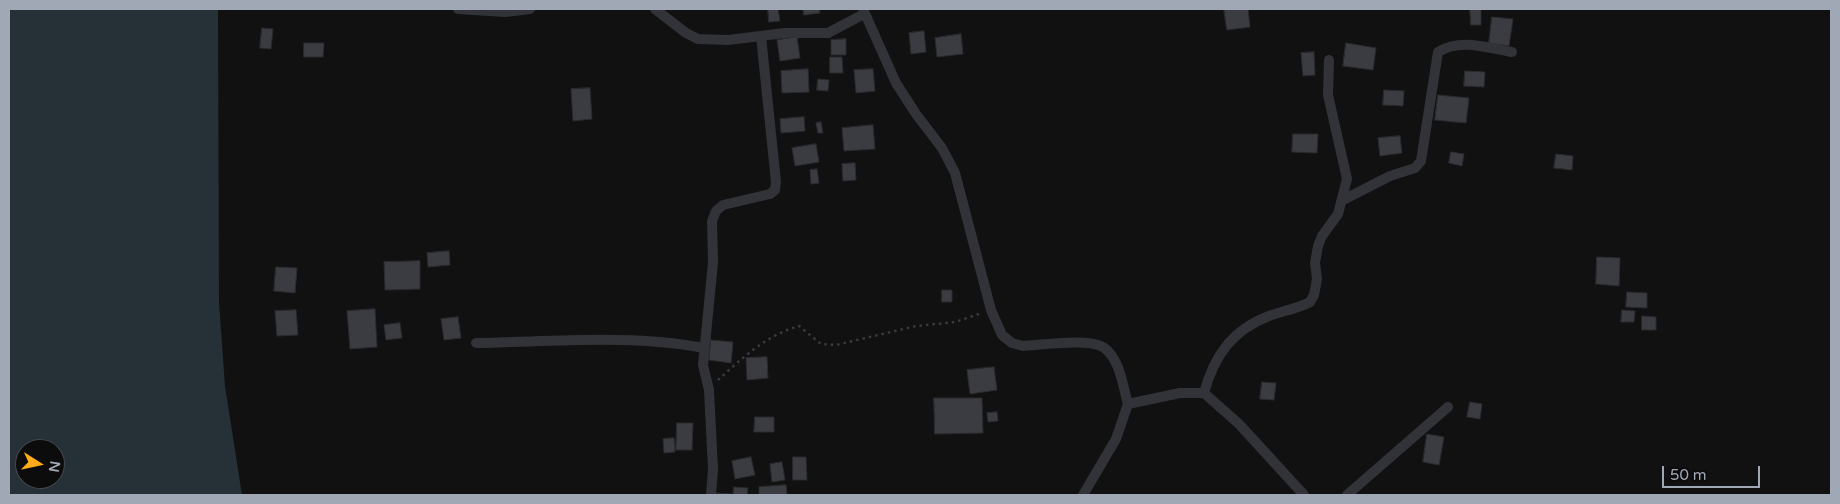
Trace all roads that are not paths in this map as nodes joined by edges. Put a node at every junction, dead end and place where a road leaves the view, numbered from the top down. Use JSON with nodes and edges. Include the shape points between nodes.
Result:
{"nodes":[{"id":1,"x":458,"y":9,"type":"edge"},
{"id":2,"x":530,"y":9,"type":"edge"},
{"id":3,"x":655,"y":9,"type":"edge"},
{"id":4,"x":863,"y":11,"type":"edge"},
{"id":5,"x":761,"y":36,"type":"junction"},
{"id":6,"x":1512,"y":52,"type":"dead end"},
{"id":7,"x":1328,"y":60,"type":"dead end"},
{"id":8,"x":1343,"y":200,"type":"junction"},
{"id":9,"x":476,"y":343,"type":"dead end"},
{"id":10,"x":704,"y":348,"type":"junction"},
{"id":11,"x":1204,"y":393,"type":"junction"},
{"id":12,"x":1128,"y":404,"type":"junction"},
{"id":13,"x":1448,"y":408,"type":"dead end"},
{"id":14,"x":712,"y":495,"type":"edge"},
{"id":15,"x":1083,"y":495,"type":"edge"},
{"id":16,"x":1304,"y":495,"type":"edge"},
{"id":17,"x":1347,"y":495,"type":"edge"}],
"edges":[{"from":1,"to":2,"type":"street","via":[[505,12]]},
{"from":3,"to":5,"type":"street","via":[[698,39]]},
{"from":4,"to":5,"type":"street","via":[[828,33]]},
{"from":4,"to":12,"type":"street","via":[[896,83],[942,148],[955,173],[991,310],[1002,335],[1022,346],[1093,343],[1104,348],[1118,368]]},
{"from":5,"to":10,"type":"street","via":[[775,190],[770,194],[722,204],[716,211],[712,221],[713,262]]},
{"from":6,"to":8,"type":"street","via":[[1460,44],[1449,45],[1438,52],[1422,161],[1414,168],[1390,176]]},
{"from":7,"to":8,"type":"street","via":[[1328,95],[1347,179]]},
{"from":8,"to":11,"type":"street","via":[[1318,246],[1317,279],[1310,302],[1269,316],[1238,334],[1213,363]]},
{"from":9,"to":10,"type":"street","via":[[590,340],[679,343]]},
{"from":10,"to":14,"type":"street","via":[[703,365],[709,390]]},
{"from":11,"to":12,"type":"street","via":[[1180,393]]},
{"from":11,"to":16,"type":"street","via":[[1239,424]]},
{"from":12,"to":15,"type":"street","via":[[1116,439]]},
{"from":13,"to":17,"type":"street"}]}
